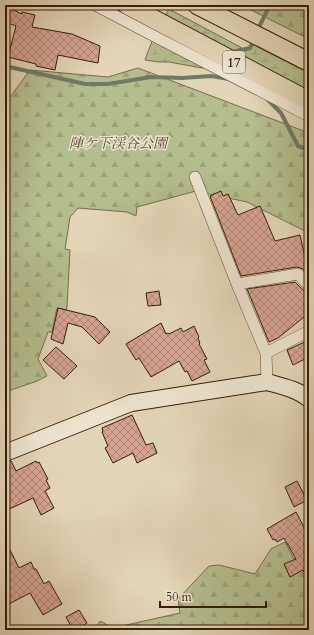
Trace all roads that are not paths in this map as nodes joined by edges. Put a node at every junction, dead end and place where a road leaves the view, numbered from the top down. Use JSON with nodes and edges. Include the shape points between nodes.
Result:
{"nodes":[{"id":1,"x":95,"y":5,"type":"edge"},
{"id":2,"x":127,"y":5,"type":"edge"},
{"id":3,"x":197,"y":5,"type":"edge"},
{"id":4,"x":157,"y":29,"type":"junction"},
{"id":5,"x":309,"y":62,"type":"edge"},
{"id":6,"x":309,"y":101,"type":"edge"},
{"id":7,"x":309,"y":116,"type":"edge"},
{"id":8,"x":195,"y":177,"type":"dead end"},
{"id":9,"x":237,"y":284,"type":"junction"},
{"id":10,"x":309,"y":286,"type":"edge"},
{"id":11,"x":309,"y":332,"type":"edge"},
{"id":12,"x":266,"y":353,"type":"junction"},
{"id":13,"x":267,"y":382,"type":"junction"},
{"id":14,"x":309,"y":399,"type":"edge"},
{"id":15,"x":5,"y":453,"type":"edge"}],
"edges":[{"from":1,"to":4,"type":"street"},
{"from":2,"to":4,"type":"main road","number":"17"},
{"from":3,"to":5,"type":"main road","number":"17"},
{"from":4,"to":6,"type":"main road","number":"17"},
{"from":4,"to":7,"type":"street"},
{"from":8,"to":9,"type":"street"},
{"from":9,"to":10,"type":"street","via":[[298,274]]},
{"from":9,"to":12,"type":"street"},
{"from":11,"to":12,"type":"street"},
{"from":12,"to":13,"type":"street"},
{"from":13,"to":14,"type":"street","via":[[288,388]]},
{"from":13,"to":15,"type":"street","via":[[131,403]]}]}
